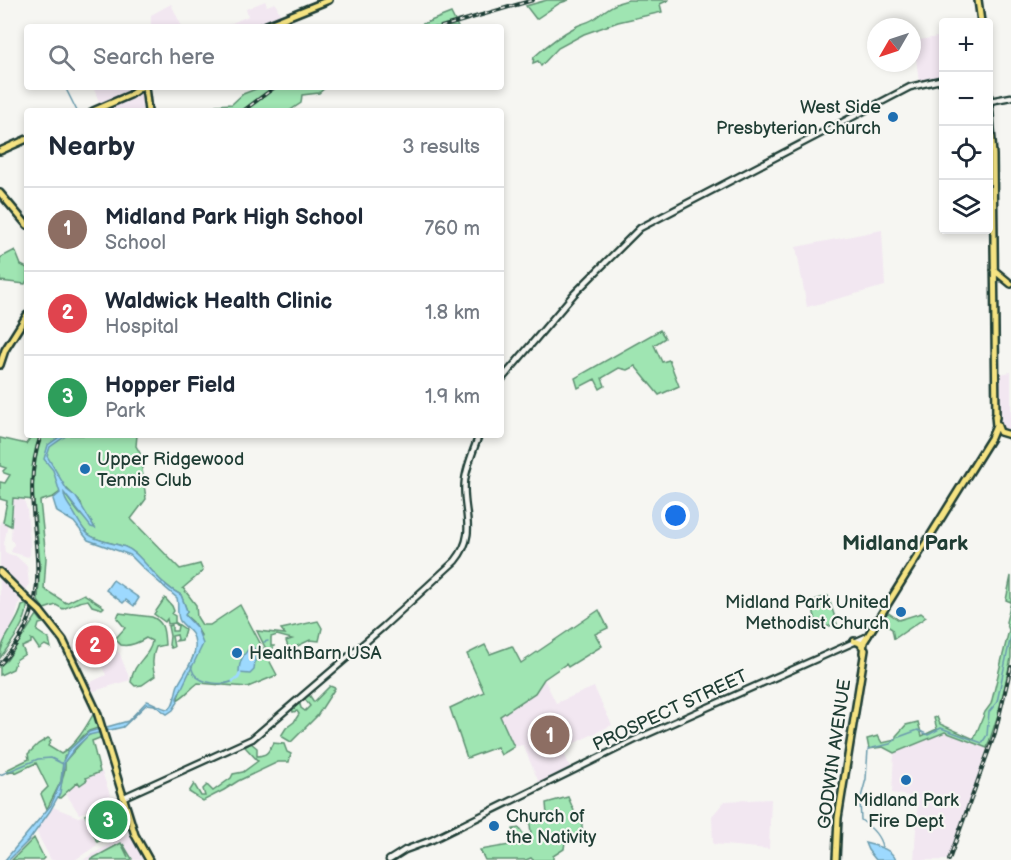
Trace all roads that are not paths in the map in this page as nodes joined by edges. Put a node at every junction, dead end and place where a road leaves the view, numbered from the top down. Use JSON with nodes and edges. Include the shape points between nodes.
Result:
{"nodes":[{"id":1,"x":329,"y":0,"type":"edge"},
{"id":2,"x":978,"y":0,"type":"edge"},
{"id":3,"x":980,"y":18,"type":"edge"},
{"id":4,"x":269,"y":24,"type":"edge"},
{"id":5,"x":939,"y":80,"type":"edge"},
{"id":6,"x":138,"y":90,"type":"edge"},
{"id":7,"x":144,"y":90,"type":"edge"},
{"id":8,"x":1011,"y":98,"type":"edge"},
{"id":9,"x":993,"y":101,"type":"edge"},
{"id":10,"x":100,"y":108,"type":"edge"},
{"id":11,"x":147,"y":108,"type":"edge"},
{"id":12,"x":992,"y":126,"type":"edge"},
{"id":13,"x":24,"y":140,"type":"edge"},
{"id":14,"x":0,"y":151,"type":"edge"},
{"id":15,"x":0,"y":193,"type":"edge"},
{"id":16,"x":24,"y":221,"type":"edge"},
{"id":17,"x":994,"y":270,"type":"junction"},
{"id":18,"x":1011,"y":284,"type":"edge"},
{"id":19,"x":24,"y":320,"type":"edge"},
{"id":20,"x":0,"y":365,"type":"edge"},
{"id":21,"x":504,"y":376,"type":"edge"},
{"id":22,"x":996,"y":420,"type":"junction"},
{"id":23,"x":996,"y":434,"type":"junction"},
{"id":24,"x":1011,"y":435,"type":"edge"},
{"id":25,"x":478,"y":438,"type":"edge"},
{"id":26,"x":0,"y":572,"type":"edge"},
{"id":27,"x":868,"y":636,"type":"junction"},
{"id":28,"x":854,"y":641,"type":"junction"},
{"id":29,"x":863,"y":650,"type":"junction"},
{"id":30,"x":124,"y":797,"type":"junction"},
{"id":31,"x":148,"y":860,"type":"edge"},
{"id":32,"x":389,"y":860,"type":"edge"},
{"id":33,"x":836,"y":860,"type":"edge"}],
"edges":[{"from":1,"to":4,"type":"main road"},
{"from":2,"to":3,"type":"main road"},
{"from":5,"to":21,"type":"main road","via":[[910,87],[639,228],[574,294]]},
{"from":6,"to":10,"type":"main road"},
{"from":7,"to":11,"type":"main road"},
{"from":8,"to":9,"type":"main road"},
{"from":12,"to":17,"type":"main road","name":"GODWIN AVENUE"},
{"from":13,"to":14,"type":"main road"},
{"from":15,"to":16,"type":"main road"},
{"from":17,"to":18,"type":"main road"},
{"from":17,"to":22,"type":"main road","name":"GODWIN AVENUE"},
{"from":19,"to":20,"type":"main road"},
{"from":22,"to":23,"type":"main road","name":"GODWIN AVENUE"},
{"from":22,"to":24,"type":"main road","via":[[1000,432]]},
{"from":23,"to":24,"type":"main road"},
{"from":23,"to":27,"type":"main road","name":"GODWIN AVENUE"},
{"from":25,"to":30,"type":"main road","via":[[465,478],[469,527],[459,557],[384,627],[244,744]]},
{"from":26,"to":30,"type":"main road","bridge":true,"via":[[63,640],[102,727]]},
{"from":27,"to":28,"type":"main road","name":"PROSPECT STREET"},
{"from":27,"to":29,"type":"main road","name":"GODWIN AVENUE"},
{"from":28,"to":29,"type":"main road"},
{"from":28,"to":32,"type":"main road","name":"PROSPECT STREET","via":[[632,741]]},
{"from":29,"to":33,"type":"main road","name":"GODWIN AVENUE","via":[[838,818]]},
{"from":30,"to":31,"type":"main road","via":[[135,835]]}]}
